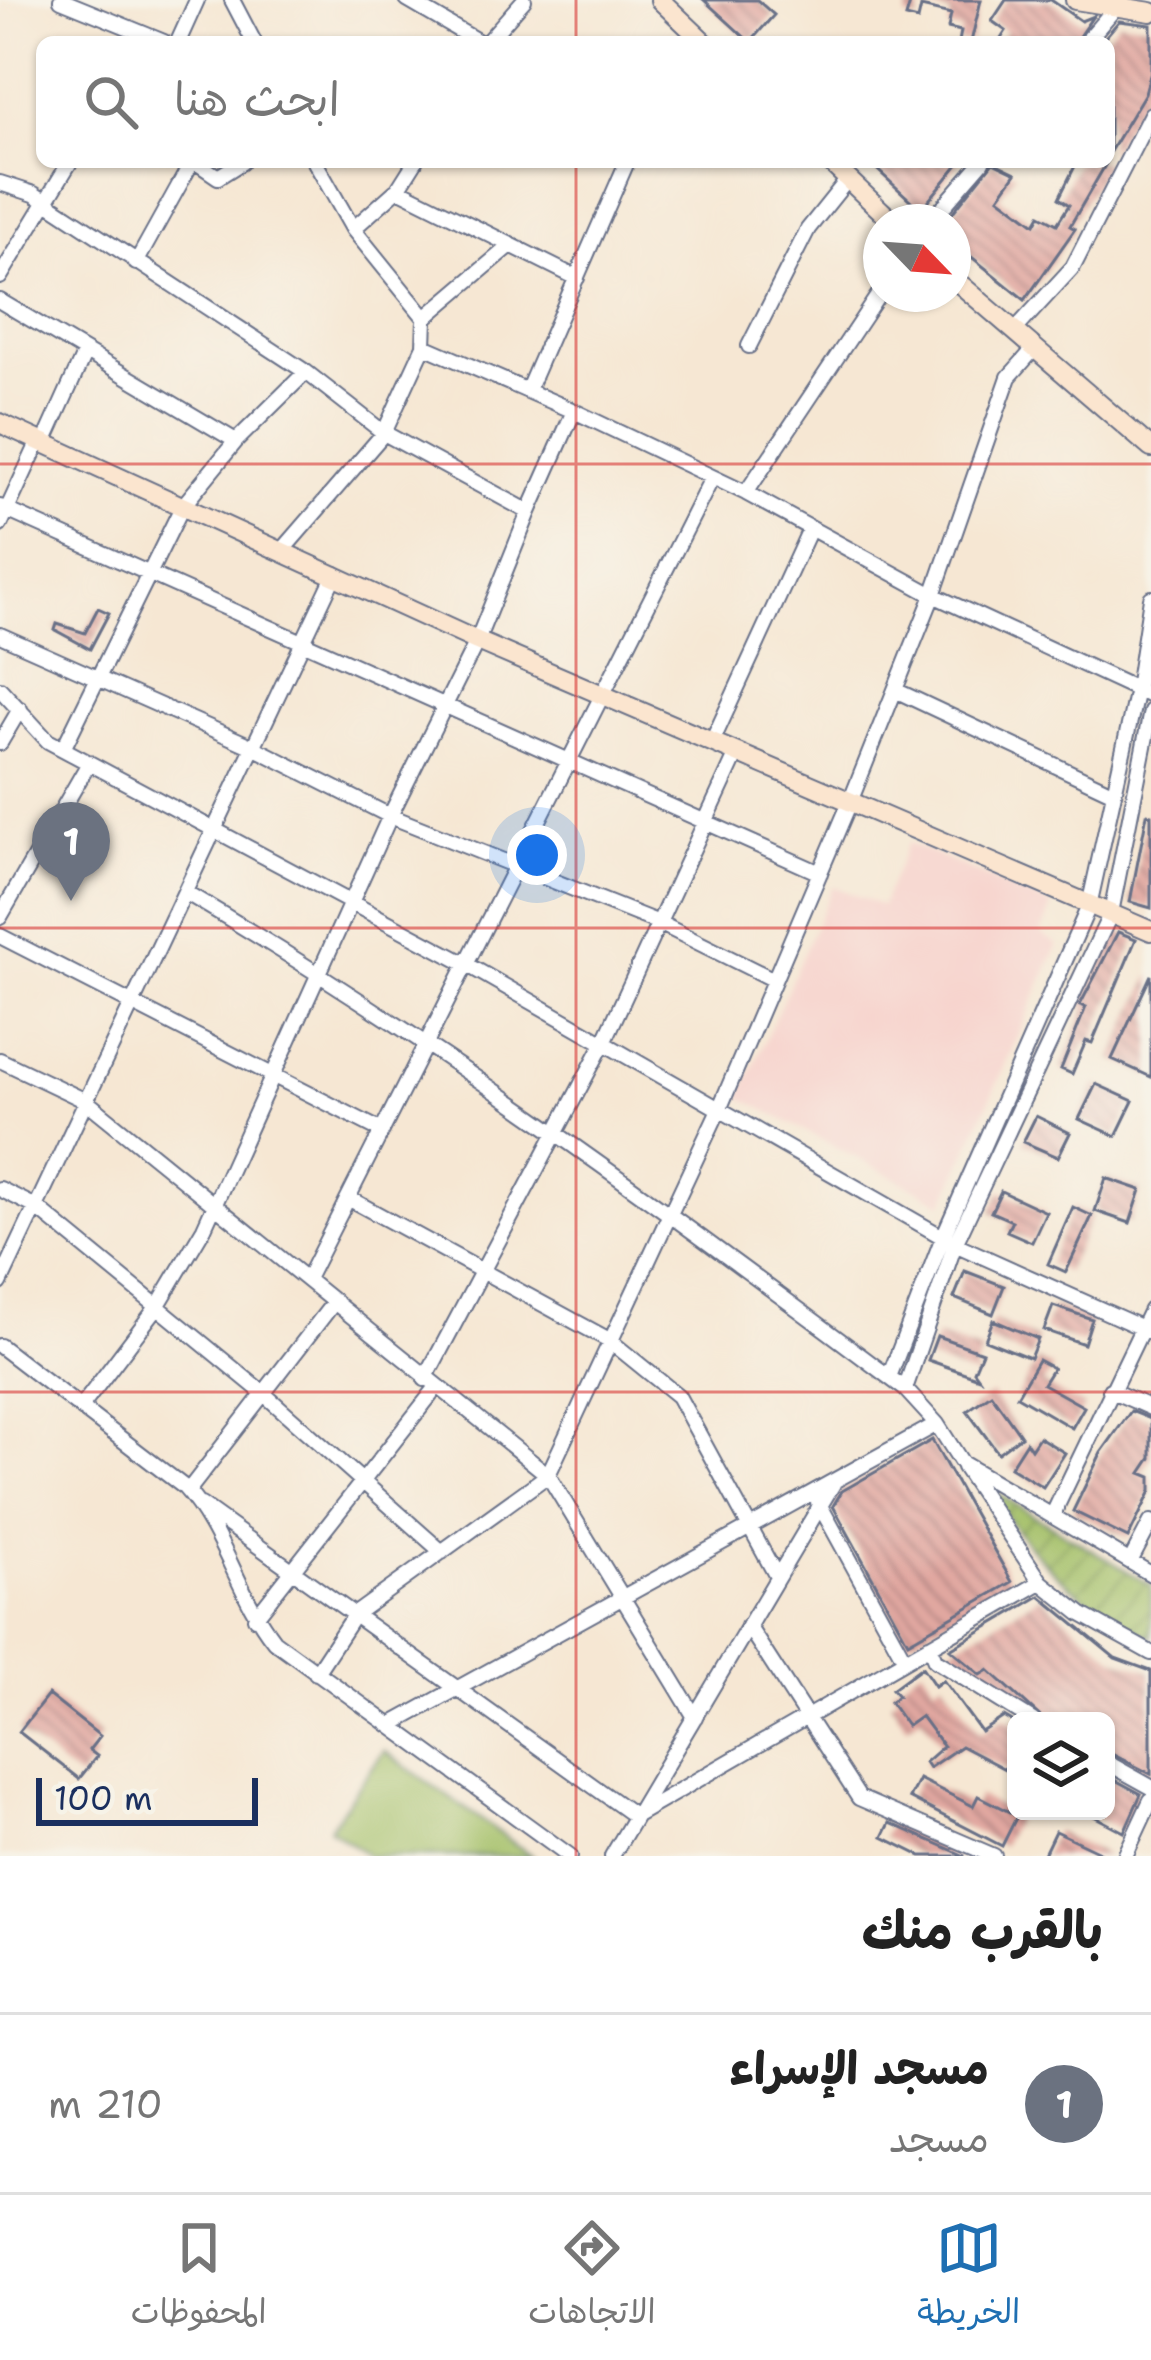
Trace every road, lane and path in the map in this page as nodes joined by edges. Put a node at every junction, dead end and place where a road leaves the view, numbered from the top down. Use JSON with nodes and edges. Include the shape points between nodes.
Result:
{"nodes":[{"id":1,"x":61,"y":0,"type":"edge"},
{"id":2,"x":197,"y":0,"type":"edge"},
{"id":3,"x":232,"y":0,"type":"edge"},
{"id":4,"x":407,"y":0,"type":"edge"},
{"id":5,"x":524,"y":0,"type":"edge"},
{"id":6,"x":660,"y":0,"type":"edge"},
{"id":7,"x":1075,"y":0,"type":"edge"},
{"id":8,"x":1116,"y":7,"type":"junction"},
{"id":9,"x":1151,"y":12,"type":"edge"},
{"id":10,"x":138,"y":36,"type":"edge"},
{"id":11,"x":181,"y":36,"type":"edge"},
{"id":12,"x":251,"y":36,"type":"edge"},
{"id":13,"x":472,"y":36,"type":"edge"},
{"id":14,"x":489,"y":36,"type":"edge"},
{"id":15,"x":698,"y":36,"type":"edge"},
{"id":16,"x":1091,"y":36,"type":"edge"},
{"id":17,"x":1151,"y":114,"type":"edge"},
{"id":18,"x":67,"y":168,"type":"edge"},
{"id":19,"x":191,"y":168,"type":"edge"},
{"id":20,"x":204,"y":168,"type":"edge"},
{"id":21,"x":232,"y":168,"type":"edge"},
{"id":22,"x":318,"y":168,"type":"edge"},
{"id":23,"x":411,"y":168,"type":"edge"},
{"id":24,"x":624,"y":168,"type":"edge"},
{"id":25,"x":837,"y":168,"type":"edge"},
{"id":26,"x":977,"y":168,"type":"edge"},
{"id":27,"x":848,"y":178,"type":"junction"},
{"id":28,"x":0,"y":183,"type":"edge"},
{"id":29,"x":398,"y":189,"type":"junction"},
{"id":30,"x":47,"y":202,"type":"junction"},
{"id":31,"x":875,"y":204,"type":"edge"},
{"id":32,"x":946,"y":204,"type":"edge"},
{"id":33,"x":353,"y":230,"type":"junction"},
{"id":34,"x":511,"y":245,"type":"junction"},
{"id":35,"x":136,"y":263,"type":"junction"},
{"id":36,"x":0,"y":277,"type":"edge"},
{"id":37,"x":577,"y":278,"type":"junction"},
{"id":38,"x":971,"y":293,"type":"edge"},
{"id":39,"x":0,"y":301,"type":"edge"},
{"id":40,"x":866,"y":312,"type":"edge"},
{"id":41,"x":425,"y":318,"type":"junction"},
{"id":42,"x":1015,"y":331,"type":"junction"},
{"id":43,"x":424,"y":346,"type":"junction"},
{"id":44,"x":749,"y":346,"type":"dead end"},
{"id":45,"x":1034,"y":349,"type":"junction"},
{"id":46,"x":85,"y":352,"type":"junction"},
{"id":47,"x":307,"y":372,"type":"junction"},
{"id":48,"x":528,"y":389,"type":"junction"},
{"id":49,"x":574,"y":411,"type":"junction"},
{"id":50,"x":0,"y":423,"type":"edge"},
{"id":51,"x":384,"y":433,"type":"junction"},
{"id":52,"x":236,"y":441,"type":"junction"},
{"id":53,"x":41,"y":442,"type":"junction"},
{"id":54,"x":1151,"y":448,"type":"edge"},
{"id":55,"x":712,"y":478,"type":"junction"},
{"id":56,"x":746,"y":494,"type":"junction"},
{"id":57,"x":182,"y":507,"type":"junction"},
{"id":58,"x":529,"y":512,"type":"junction"},
{"id":59,"x":2,"y":514,"type":"edge"},
{"id":60,"x":810,"y":530,"type":"junction"},
{"id":61,"x":281,"y":552,"type":"junction"},
{"id":62,"x":149,"y":574,"type":"junction"},
{"id":63,"x":335,"y":574,"type":"junction"},
{"id":64,"x":933,"y":596,"type":"junction"},
{"id":65,"x":1151,"y":598,"type":"edge"},
{"id":66,"x":0,"y":635,"type":"edge"},
{"id":67,"x":477,"y":641,"type":"junction"},
{"id":68,"x":303,"y":643,"type":"junction"},
{"id":69,"x":98,"y":678,"type":"junction"},
{"id":70,"x":0,"y":688,"type":"edge"},
{"id":71,"x":895,"y":690,"type":"junction"},
{"id":72,"x":1144,"y":692,"type":"edge"},
{"id":73,"x":603,"y":694,"type":"junction"},
{"id":74,"x":445,"y":706,"type":"junction"},
{"id":75,"x":20,"y":709,"type":"junction"},
{"id":76,"x":1151,"y":711,"type":"edge"},
{"id":77,"x":712,"y":742,"type":"junction"},
{"id":78,"x":0,"y":743,"type":"edge"},
{"id":79,"x":254,"y":747,"type":"junction"},
{"id":80,"x":63,"y":749,"type":"junction"},
{"id":81,"x":737,"y":753,"type":"junction"},
{"id":82,"x":569,"y":761,"type":"junction"},
{"id":83,"x":89,"y":764,"type":"junction"},
{"id":84,"x":1114,"y":793,"type":"junction"},
{"id":85,"x":850,"y":802,"type":"junction"},
{"id":86,"x":390,"y":817,"type":"junction"},
{"id":87,"x":705,"y":823,"type":"junction"},
{"id":88,"x":214,"y":831,"type":"junction"},
{"id":89,"x":517,"y":865,"type":"junction"},
{"id":90,"x":820,"y":874,"type":"junction"},
{"id":91,"x":185,"y":892,"type":"junction"},
{"id":92,"x":350,"y":905,"type":"junction"},
{"id":93,"x":1089,"y":906,"type":"junction"},
{"id":94,"x":1111,"y":913,"type":"junction"},
{"id":95,"x":0,"y":917,"type":"edge"},
{"id":96,"x":659,"y":923,"type":"junction"},
{"id":97,"x":1151,"y":931,"type":"edge"},
{"id":98,"x":0,"y":936,"type":"edge"},
{"id":99,"x":466,"y":964,"type":"junction"},
{"id":100,"x":320,"y":971,"type":"junction"},
{"id":101,"x":774,"y":980,"type":"junction"},
{"id":102,"x":132,"y":1004,"type":"junction"},
{"id":103,"x":427,"y":1042,"type":"junction"},
{"id":104,"x":604,"y":1042,"type":"junction"},
{"id":105,"x":0,"y":1060,"type":"edge"},
{"id":106,"x":272,"y":1077,"type":"junction"},
{"id":107,"x":86,"y":1101,"type":"junction"},
{"id":108,"x":721,"y":1106,"type":"junction"},
{"id":109,"x":557,"y":1130,"type":"junction"},
{"id":110,"x":382,"y":1131,"type":"junction"},
{"id":111,"x":0,"y":1189,"type":"edge"},
{"id":112,"x":348,"y":1198,"type":"junction"},
{"id":113,"x":216,"y":1202,"type":"junction"},
{"id":114,"x":36,"y":1207,"type":"junction"},
{"id":115,"x":670,"y":1213,"type":"junction"},
{"id":116,"x":949,"y":1241,"type":"junction"},
{"id":117,"x":481,"y":1274,"type":"junction"},
{"id":118,"x":308,"y":1277,"type":"junction"},
{"id":119,"x":0,"y":1283,"type":"edge"},
{"id":120,"x":335,"y":1300,"type":"junction"},
{"id":121,"x":157,"y":1307,"type":"junction"},
{"id":122,"x":1151,"y":1310,"type":"edge"},
{"id":123,"x":1146,"y":1329,"type":"edge"},
{"id":124,"x":609,"y":1340,"type":"junction"},
{"id":125,"x":0,"y":1346,"type":"edge"},
{"id":126,"x":889,"y":1377,"type":"junction"},
{"id":127,"x":430,"y":1384,"type":"junction"},
{"id":128,"x":905,"y":1389,"type":"junction"},
{"id":129,"x":1111,"y":1390,"type":"junction"},
{"id":130,"x":263,"y":1393,"type":"junction"},
{"id":131,"x":82,"y":1406,"type":"junction"},
{"id":132,"x":1151,"y":1408,"type":"edge"},
{"id":133,"x":938,"y":1424,"type":"junction"},
{"id":134,"x":962,"y":1462,"type":"junction"},
{"id":135,"x":548,"y":1475,"type":"junction"},
{"id":136,"x":363,"y":1481,"type":"junction"},
{"id":137,"x":188,"y":1491,"type":"junction"},
{"id":138,"x":816,"y":1499,"type":"junction"},
{"id":139,"x":201,"y":1505,"type":"junction"},
{"id":140,"x":1053,"y":1514,"type":"junction"},
{"id":141,"x":1151,"y":1522,"type":"edge"},
{"id":142,"x":752,"y":1526,"type":"junction"},
{"id":143,"x":442,"y":1552,"type":"junction"},
{"id":144,"x":1130,"y":1560,"type":"junction"},
{"id":145,"x":292,"y":1570,"type":"junction"},
{"id":146,"x":1151,"y":1574,"type":"edge"},
{"id":147,"x":777,"y":1577,"type":"junction"},
{"id":148,"x":1041,"y":1582,"type":"junction"},
{"id":149,"x":624,"y":1597,"type":"junction"},
{"id":150,"x":355,"y":1615,"type":"junction"},
{"id":151,"x":255,"y":1618,"type":"junction"},
{"id":152,"x":748,"y":1626,"type":"junction"},
{"id":153,"x":929,"y":1646,"type":"junction"},
{"id":154,"x":1151,"y":1653,"type":"edge"},
{"id":155,"x":905,"y":1660,"type":"junction"},
{"id":156,"x":316,"y":1672,"type":"junction"},
{"id":157,"x":457,"y":1689,"type":"junction"},
{"id":158,"x":1019,"y":1712,"type":"edge"},
{"id":159,"x":694,"y":1717,"type":"junction"},
{"id":160,"x":806,"y":1718,"type":"junction"},
{"id":161,"x":391,"y":1725,"type":"junction"},
{"id":162,"x":1115,"y":1767,"type":"edge"},
{"id":163,"x":1151,"y":1787,"type":"edge"},
{"id":164,"x":1151,"y":1800,"type":"edge"},
{"id":165,"x":635,"y":1816,"type":"junction"},
{"id":166,"x":570,"y":1856,"type":"edge"},
{"id":167,"x":612,"y":1856,"type":"edge"},
{"id":168,"x":994,"y":1856,"type":"edge"},
{"id":169,"x":1125,"y":1856,"type":"edge"}],
"edges":[{"from":1,"to":10,"type":"street"},
{"from":2,"to":11,"type":"street"},
{"from":3,"to":12,"type":"street"},
{"from":4,"to":13,"type":"street"},
{"from":5,"to":14,"type":"street"},
{"from":6,"to":15,"type":"street"},
{"from":7,"to":8,"type":"street"},
{"from":8,"to":9,"type":"street"},
{"from":8,"to":16,"type":"street"},
{"from":17,"to":42,"type":"street","via":[[1073,267]]},
{"from":18,"to":30,"type":"street"},
{"from":19,"to":35,"type":"street"},
{"from":20,"to":21,"type":"street","via":[[218,177]]},
{"from":22,"to":33,"type":"street"},
{"from":23,"to":29,"type":"street"},
{"from":24,"to":37,"type":"street"},
{"from":25,"to":27,"type":"street"},
{"from":26,"to":32,"type":"street"},
{"from":27,"to":31,"type":"street"},
{"from":27,"to":44,"type":"street","via":[[808,229]]},
{"from":28,"to":30,"type":"street"},
{"from":29,"to":33,"type":"street"},
{"from":29,"to":34,"type":"street"},
{"from":30,"to":35,"type":"street"},
{"from":30,"to":36,"type":"street"},
{"from":33,"to":41,"type":"street"},
{"from":34,"to":37,"type":"street"},
{"from":34,"to":41,"type":"street"},
{"from":35,"to":47,"type":"street"},
{"from":37,"to":48,"type":"street"},
{"from":38,"to":42,"type":"street"},
{"from":39,"to":46,"type":"street"},
{"from":40,"to":56,"type":"street"},
{"from":41,"to":43,"type":"street"},
{"from":42,"to":45,"type":"street"},
{"from":43,"to":48,"type":"street"},
{"from":43,"to":51,"type":"street"},
{"from":45,"to":54,"type":"street"},
{"from":45,"to":64,"type":"street","via":[[1009,377]]},
{"from":46,"to":52,"type":"street"},
{"from":46,"to":53,"type":"street"},
{"from":47,"to":51,"type":"street"},
{"from":47,"to":52,"type":"street"},
{"from":48,"to":49,"type":"street"},
{"from":49,"to":55,"type":"street"},
{"from":49,"to":58,"type":"street"},
{"from":50,"to":53,"type":"street"},
{"from":51,"to":58,"type":"street"},
{"from":51,"to":61,"type":"street"},
{"from":52,"to":57,"type":"street"},
{"from":53,"to":57,"type":"street"},
{"from":53,"to":59,"type":"street"},
{"from":55,"to":56,"type":"street"},
{"from":55,"to":73,"type":"street"},
{"from":56,"to":60,"type":"street"},
{"from":57,"to":61,"type":"street"},
{"from":57,"to":62,"type":"street"},
{"from":58,"to":67,"type":"street"},
{"from":59,"to":62,"type":"street"},
{"from":60,"to":64,"type":"street"},
{"from":60,"to":77,"type":"street"},
{"from":61,"to":63,"type":"street"},
{"from":62,"to":68,"type":"street"},
{"from":62,"to":69,"type":"street"},
{"from":63,"to":67,"type":"street"},
{"from":63,"to":68,"type":"street"},
{"from":64,"to":71,"type":"street"},
{"from":64,"to":72,"type":"street"},
{"from":65,"to":72,"type":"street"},
{"from":66,"to":69,"type":"street"},
{"from":67,"to":73,"type":"street"},
{"from":67,"to":74,"type":"street"},
{"from":68,"to":74,"type":"street"},
{"from":68,"to":79,"type":"street"},
{"from":69,"to":79,"type":"street"},
{"from":69,"to":80,"type":"street"},
{"from":70,"to":75,"type":"street"},
{"from":71,"to":84,"type":"street"},
{"from":71,"to":85,"type":"street"},
{"from":72,"to":84,"type":"street"},
{"from":73,"to":77,"type":"street"},
{"from":73,"to":82,"type":"street"},
{"from":74,"to":82,"type":"street"},
{"from":74,"to":86,"type":"street"},
{"from":75,"to":78,"type":"street"},
{"from":75,"to":80,"type":"street"},
{"from":76,"to":94,"type":"street"},
{"from":77,"to":81,"type":"street"},
{"from":79,"to":86,"type":"street"},
{"from":79,"to":88,"type":"street"},
{"from":80,"to":83,"type":"street"},
{"from":81,"to":85,"type":"street"},
{"from":81,"to":87,"type":"street"},
{"from":82,"to":87,"type":"street"},
{"from":82,"to":89,"type":"street"},
{"from":83,"to":88,"type":"street"},
{"from":83,"to":95,"type":"street"},
{"from":84,"to":93,"type":"street"},
{"from":85,"to":90,"type":"street"},
{"from":85,"to":93,"type":"street"},
{"from":86,"to":89,"type":"street"},
{"from":86,"to":92,"type":"street"},
{"from":87,"to":90,"type":"street"},
{"from":87,"to":96,"type":"street"},
{"from":88,"to":91,"type":"street"},
{"from":88,"to":92,"type":"street"},
{"from":89,"to":96,"type":"street"},
{"from":89,"to":99,"type":"street"},
{"from":90,"to":101,"type":"street"},
{"from":91,"to":100,"type":"street"},
{"from":91,"to":102,"type":"street"},
{"from":92,"to":99,"type":"street"},
{"from":92,"to":100,"type":"street"},
{"from":93,"to":94,"type":"street"},
{"from":93,"to":116,"type":"street"},
{"from":94,"to":97,"type":"street"},
{"from":94,"to":116,"type":"street"},
{"from":96,"to":101,"type":"street"},
{"from":96,"to":104,"type":"street"},
{"from":98,"to":102,"type":"street"},
{"from":99,"to":103,"type":"street"},
{"from":99,"to":104,"type":"street"},
{"from":100,"to":103,"type":"street"},
{"from":100,"to":106,"type":"street"},
{"from":101,"to":108,"type":"street"},
{"from":102,"to":106,"type":"street"},
{"from":102,"to":107,"type":"street"},
{"from":103,"to":109,"type":"street"},
{"from":103,"to":110,"type":"street"},
{"from":104,"to":108,"type":"street"},
{"from":104,"to":109,"type":"street"},
{"from":105,"to":107,"type":"street"},
{"from":106,"to":110,"type":"street"},
{"from":106,"to":113,"type":"street"},
{"from":107,"to":113,"type":"street"},
{"from":107,"to":114,"type":"street"},
{"from":108,"to":115,"type":"street"},
{"from":108,"to":116,"type":"street"},
{"from":109,"to":115,"type":"street"},
{"from":109,"to":117,"type":"street"},
{"from":110,"to":112,"type":"street"},
{"from":111,"to":114,"type":"street"},
{"from":112,"to":117,"type":"street"},
{"from":112,"to":118,"type":"street"},
{"from":113,"to":118,"type":"street"},
{"from":113,"to":121,"type":"street"},
{"from":114,"to":119,"type":"street"},
{"from":114,"to":121,"type":"street"},
{"from":115,"to":124,"type":"street"},
{"from":115,"to":126,"type":"street"},
{"from":116,"to":123,"type":"street"},
{"from":116,"to":126,"type":"street"},
{"from":116,"to":128,"type":"street"},
{"from":117,"to":124,"type":"street"},
{"from":117,"to":127,"type":"street"},
{"from":118,"to":120,"type":"street"},
{"from":120,"to":127,"type":"street"},
{"from":120,"to":130,"type":"street"},
{"from":121,"to":130,"type":"street"},
{"from":121,"to":131,"type":"street"},
{"from":122,"to":123,"type":"street"},
{"from":123,"to":129,"type":"street"},
{"from":124,"to":135,"type":"street"},
{"from":124,"to":142,"type":"street","via":[[678,1396]]},
{"from":125,"to":131,"type":"street"},
{"from":126,"to":128,"type":"street"},
{"from":127,"to":135,"type":"street"},
{"from":127,"to":136,"type":"street"},
{"from":128,"to":133,"type":"street"},
{"from":129,"to":132,"type":"street"},
{"from":129,"to":140,"type":"street"},
{"from":130,"to":136,"type":"street"},
{"from":130,"to":137,"type":"street"},
{"from":131,"to":137,"type":"street"},
{"from":133,"to":134,"type":"street"},
{"from":133,"to":138,"type":"street"},
{"from":134,"to":140,"type":"street"},
{"from":134,"to":148,"type":"street"},
{"from":135,"to":143,"type":"street"},
{"from":135,"to":149,"type":"street"},
{"from":136,"to":143,"type":"street"},
{"from":136,"to":145,"type":"street"},
{"from":137,"to":139,"type":"street"},
{"from":138,"to":142,"type":"street"},
{"from":138,"to":147,"type":"street"},
{"from":138,"to":155,"type":"street"},
{"from":139,"to":145,"type":"street"},
{"from":139,"to":151,"type":"street"},
{"from":140,"to":144,"type":"street"},
{"from":141,"to":144,"type":"street"},
{"from":142,"to":147,"type":"street"},
{"from":142,"to":149,"type":"street"},
{"from":143,"to":150,"type":"street"},
{"from":144,"to":146,"type":"street"},
{"from":145,"to":150,"type":"street"},
{"from":145,"to":151,"type":"street"},
{"from":147,"to":152,"type":"street"},
{"from":148,"to":153,"type":"street"},
{"from":148,"to":154,"type":"street"},
{"from":149,"to":157,"type":"street"},
{"from":149,"to":159,"type":"street"},
{"from":150,"to":156,"type":"street"},
{"from":150,"to":157,"type":"street"},
{"from":151,"to":156,"type":"street"},
{"from":152,"to":159,"type":"street"},
{"from":152,"to":160,"type":"street"},
{"from":153,"to":155,"type":"street"},
{"from":153,"to":158,"type":"street","via":[[935,1660]]},
{"from":155,"to":160,"type":"street"},
{"from":156,"to":161,"type":"street"},
{"from":157,"to":161,"type":"street"},
{"from":157,"to":165,"type":"street"},
{"from":159,"to":165,"type":"street"},
{"from":160,"to":165,"type":"street"},
{"from":160,"to":168,"type":"street","via":[[859,1798]]},
{"from":161,"to":166,"type":"street"},
{"from":162,"to":163,"type":"street"},
{"from":164,"to":169,"type":"street"},
{"from":165,"to":167,"type":"street"}]}
